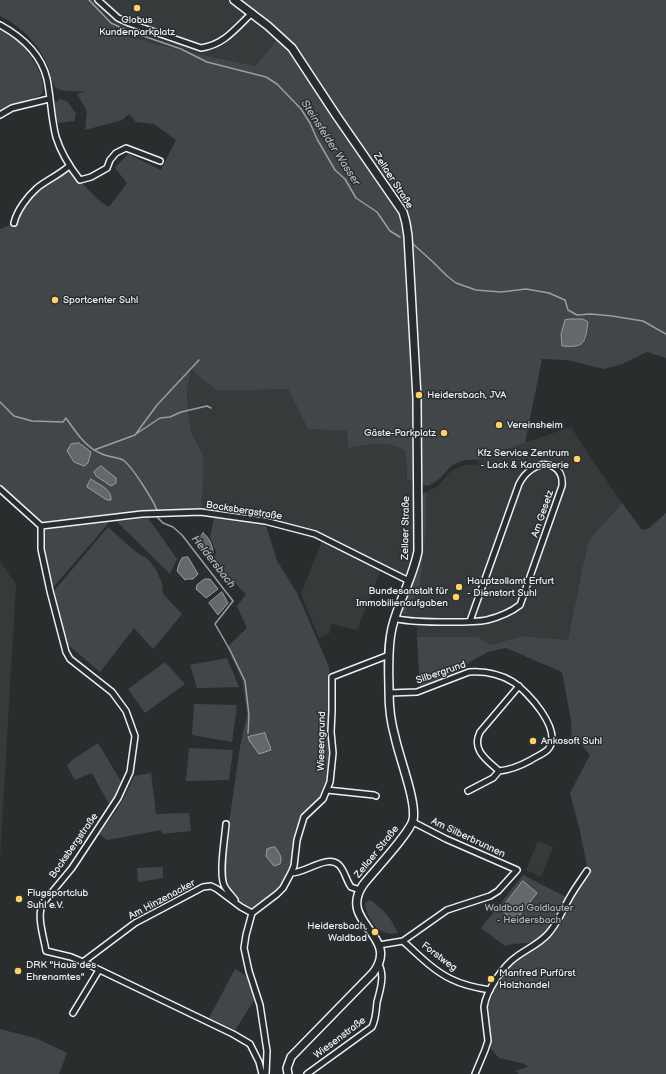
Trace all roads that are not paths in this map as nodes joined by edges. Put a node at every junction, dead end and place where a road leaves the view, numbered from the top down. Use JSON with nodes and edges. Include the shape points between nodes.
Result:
{"nodes":[{"id":1,"x":98,"y":0,"type":"edge"},
{"id":2,"x":234,"y":0,"type":"edge"},
{"id":3,"x":252,"y":13,"type":"junction"},
{"id":4,"x":0,"y":25,"type":"edge"},
{"id":5,"x":49,"y":98,"type":"junction"},
{"id":6,"x":0,"y":115,"type":"edge"},
{"id":7,"x":160,"y":161,"type":"dead end"},
{"id":8,"x":69,"y":166,"type":"junction"},
{"id":9,"x":14,"y":222,"type":"dead end"},
{"id":10,"x":0,"y":489,"type":"edge"},
{"id":11,"x":41,"y":526,"type":"junction"},
{"id":12,"x":409,"y":581,"type":"junction"},
{"id":13,"x":395,"y":618,"type":"junction"},
{"id":14,"x":470,"y":621,"type":"junction"},
{"id":15,"x":389,"y":655,"type":"junction"},
{"id":16,"x":519,"y":686,"type":"junction"},
{"id":17,"x":389,"y":693,"type":"junction"},
{"id":18,"x":499,"y":771,"type":"junction"},
{"id":19,"x":327,"y":790,"type":"junction"},
{"id":20,"x":468,"y":791,"type":"dead end"},
{"id":21,"x":376,"y":796,"type":"dead end"},
{"id":22,"x":413,"y":822,"type":"junction"},
{"id":23,"x":226,"y":824,"type":"dead end"},
{"id":24,"x":587,"y":872,"type":"dead end"},
{"id":25,"x":291,"y":873,"type":"junction"},
{"id":26,"x":360,"y":890,"type":"junction"},
{"id":27,"x":241,"y":907,"type":"junction"},
{"id":28,"x":252,"y":913,"type":"junction"},
{"id":29,"x":403,"y":941,"type":"junction"},
{"id":30,"x":379,"y":945,"type":"junction"},
{"id":31,"x":83,"y":962,"type":"junction"},
{"id":32,"x":379,"y":964,"type":"junction"},
{"id":33,"x":99,"y":970,"type":"junction"},
{"id":34,"x":490,"y":990,"type":"junction"},
{"id":35,"x":73,"y":1013,"type":"dead end"},
{"id":36,"x":262,"y":1074,"type":"edge"},
{"id":37,"x":266,"y":1074,"type":"edge"},
{"id":38,"x":288,"y":1074,"type":"edge"},
{"id":39,"x":307,"y":1074,"type":"edge"},
{"id":40,"x":474,"y":1074,"type":"edge"}],
"edges":[{"from":1,"to":3,"type":"street","via":[[118,18],[201,48],[220,42]]},
{"from":2,"to":3,"type":"street","name":"Zellaer Straße"},
{"from":3,"to":12,"type":"street","name":"Zellaer Straße","via":[[292,48],[402,212],[406,222],[417,412],[418,551]]},
{"from":4,"to":5,"type":"street","via":[[22,40],[36,56],[47,79]]},
{"from":5,"to":6,"type":"street","via":[[12,108]]},
{"from":5,"to":8,"type":"street","via":[[56,137]]},
{"from":7,"to":8,"type":"street","via":[[126,148],[116,153],[107,168],[91,177],[80,180]]},
{"from":8,"to":9,"type":"street","via":[[31,194]]},
{"from":10,"to":11,"type":"street"},
{"from":11,"to":12,"type":"street","name":"Bocksbergstraße","via":[[142,514],[201,512],[265,521],[315,534]]},
{"from":11,"to":31,"type":"street","name":"Bocksbergstraße","via":[[41,549],[66,652],[70,659],[112,692],[126,710],[135,736],[130,772],[118,798],[72,868],[43,902],[41,908],[46,951]]},
{"from":12,"to":13,"type":"street","name":"Zellaer Straße"},
{"from":13,"to":14,"type":"street","name":"Am Gesetz","via":[[412,621]]},
{"from":13,"to":15,"type":"street","name":"Zellaer Straße"},
{"from":14,"to":14,"type":"street","name":"Am Gesetz","via":[[486,620],[512,611],[520,605],[562,486],[560,472],[554,466],[542,465],[523,476]]},
{"from":15,"to":17,"type":"street","name":"Zellaer Straße"},
{"from":15,"to":19,"type":"street","name":"Wiesengrund","via":[[332,677],[333,753]]},
{"from":16,"to":17,"type":"street","name":"Silbergrund","via":[[504,677],[478,671],[460,674],[417,692]]},
{"from":16,"to":18,"type":"street","via":[[476,739],[482,756]]},
{"from":16,"to":18,"type":"street","name":"Silbergrund","via":[[544,714],[551,731],[551,743],[547,751],[524,764],[510,770]]},
{"from":17,"to":22,"type":"street","name":"Zellaer Straße","via":[[394,736],[414,808]]},
{"from":18,"to":20,"type":"street","name":"Silbergrund","via":[[493,778]]},
{"from":19,"to":21,"type":"street"},
{"from":19,"to":25,"type":"street","name":"Wiesengrund","via":[[322,799],[304,817]]},
{"from":22,"to":26,"type":"street","name":"Zellaer Straße"},
{"from":22,"to":29,"type":"street","name":"Am Silberbrunnen","via":[[446,840],[517,870],[490,896],[447,910]]},
{"from":23,"to":27,"type":"street","via":[[222,864],[224,886]]},
{"from":24,"to":34,"type":"street","via":[[549,933],[515,957]]},
{"from":25,"to":26,"type":"street","via":[[302,872],[332,861],[343,870],[352,887]]},
{"from":25,"to":28,"type":"street","name":"Wiesengrund","via":[[283,888]]},
{"from":26,"to":30,"type":"street","name":"Zellaer Straße","via":[[356,900],[359,914]]},
{"from":27,"to":28,"type":"street","name":"Am Hinzenacker"},
{"from":27,"to":31,"type":"street","name":"Am Hinzenacker","via":[[217,889],[211,886],[203,887],[135,924]]},
{"from":28,"to":37,"type":"street","via":[[244,948],[260,1005],[267,1051]]},
{"from":29,"to":30,"type":"street"},
{"from":29,"to":34,"type":"street","name":"Forstweg","via":[[437,970],[452,979]]},
{"from":30,"to":32,"type":"street"},
{"from":31,"to":33,"type":"street","name":"Bocksbergstraße"},
{"from":32,"to":38,"type":"street","via":[[297,1050],[289,1062]]},
{"from":32,"to":39,"type":"street","name":"Wiesenstraße","via":[[382,969],[380,992],[372,1027]]},
{"from":33,"to":35,"type":"street"},
{"from":33,"to":36,"type":"street","name":"Bocksbergstraße","via":[[250,1044]]},
{"from":34,"to":40,"type":"street","via":[[484,1002],[488,1041]]}]}
